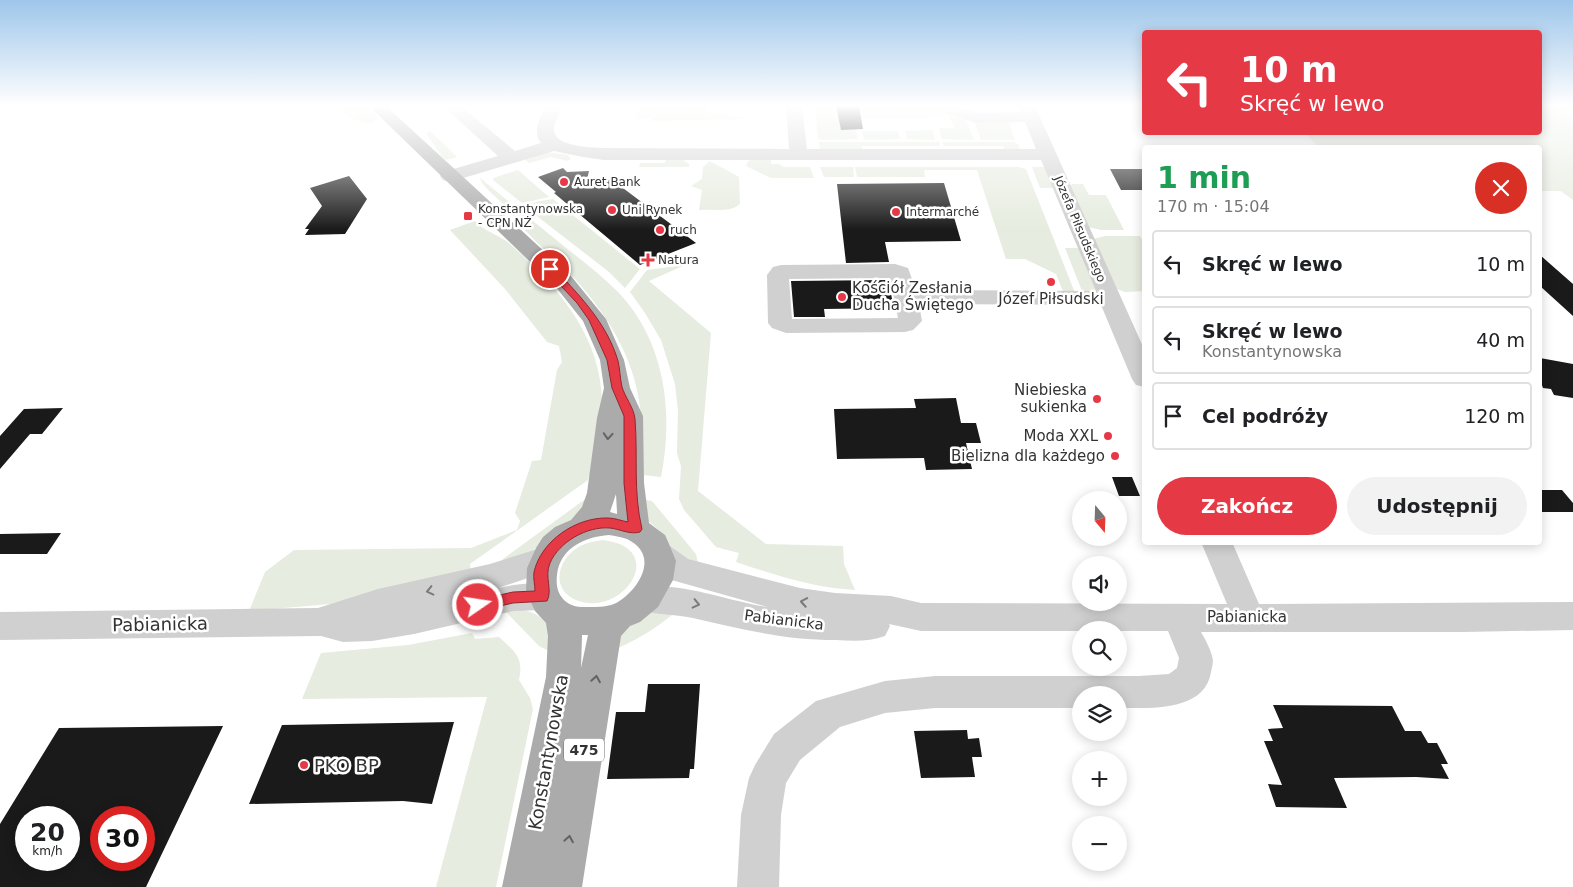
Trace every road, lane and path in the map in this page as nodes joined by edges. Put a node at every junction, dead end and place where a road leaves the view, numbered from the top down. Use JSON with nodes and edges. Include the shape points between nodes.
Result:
{"nodes":[{"id":1,"x":420,"y":147,"type":"edge"},
{"id":2,"x":500,"y":147,"type":"edge"},
{"id":3,"x":545,"y":147,"type":"edge"},
{"id":4,"x":561,"y":147,"type":"edge"},
{"id":5,"x":797,"y":147,"type":"edge"},
{"id":6,"x":1045,"y":147,"type":"edge"},
{"id":7,"x":798,"y":154,"type":"junction"},
{"id":8,"x":1048,"y":154,"type":"junction"},
{"id":9,"x":511,"y":157,"type":"junction"},
{"id":10,"x":450,"y":176,"type":"junction"},
{"id":11,"x":906,"y":297,"type":"junction"},
{"id":12,"x":1110,"y":298,"type":"junction"},
{"id":13,"x":1142,"y":372,"type":"edge"},
{"id":14,"x":617,"y":388,"type":"junction"},
{"id":15,"x":582,"y":528,"type":"junction"},
{"id":16,"x":635,"y":529,"type":"junction"},
{"id":17,"x":1217,"y":545,"type":"edge"},
{"id":18,"x":659,"y":555,"type":"junction"},
{"id":19,"x":544,"y":560,"type":"junction"},
{"id":20,"x":552,"y":606,"type":"junction"},
{"id":21,"x":633,"y":608,"type":"junction"},
{"id":22,"x":1573,"y":616,"type":"edge"},
{"id":23,"x":921,"y":617,"type":"junction"},
{"id":24,"x":1250,"y":617,"type":"junction"},
{"id":25,"x":1179,"y":618,"type":"junction"},
{"id":26,"x":321,"y":622,"type":"junction"},
{"id":27,"x":0,"y":626,"type":"edge"},
{"id":28,"x":524,"y":887,"type":"edge"},
{"id":29,"x":560,"y":887,"type":"edge"},
{"id":30,"x":758,"y":887,"type":"edge"}],
"edges":[{"from":1,"to":10,"type":"main road"},
{"from":2,"to":9,"type":"street"},
{"from":3,"to":9,"type":"street"},
{"from":4,"to":7,"type":"street","via":[[604,154]]},
{"from":5,"to":7,"type":"street"},
{"from":6,"to":8,"type":"street","name":"Józefa Piłsudskiego"},
{"from":7,"to":8,"type":"street"},
{"from":8,"to":12,"type":"street","name":"Józefa Piłsudskiego"},
{"from":9,"to":10,"type":"street"},
{"from":10,"to":14,"type":"main road","via":[[580,301],[604,338]]},
{"from":11,"to":11,"type":"street","via":[[910,321],[905,325],[786,326],[780,323],[778,275],[781,272],[896,271],[900,273]]},
{"from":11,"to":12,"type":"street"},
{"from":12,"to":13,"type":"street","name":"Józefa Piłsudskiego"},
{"from":14,"to":15,"type":"main road","one_way":true,"via":[[610,418],[602,493],[595,512]]},
{"from":14,"to":16,"type":"main road","via":[[630,416],[630,483]]},
{"from":15,"to":16,"type":"main road","via":[[609,523]]},
{"from":15,"to":19,"type":"main road","via":[[564,537]]},
{"from":16,"to":18,"type":"main road","via":[[647,537]]},
{"from":17,"to":24,"type":"street"},
{"from":18,"to":21,"type":"main road","number":"475","via":[[662,565],[660,577]]},
{"from":23,"to":18,"type":"street","name":"Pabianicka","one_way":true,"via":[[892,610],[800,602],[679,570]]},
{"from":19,"to":20,"type":"main road","number":"475","via":[[540,574]]},
{"from":19,"to":26,"type":"street","name":"Pabianicka","one_way":true,"via":[[494,577],[365,606]]},
{"from":20,"to":21,"type":"main road","via":[[578,622],[591,622]]},
{"from":20,"to":26,"type":"street","name":"Pabianicka","via":[[513,598],[372,627],[343,628]]},
{"from":20,"to":28,"type":"main road","name":"Konstantynowska","number":"475","via":[[565,636],[563,677]]},
{"from":21,"to":23,"type":"street","name":"Pabianicka","one_way":true,"via":[[682,602],[798,625],[891,626]]},
{"from":29,"to":21,"type":"main road","number":"475","one_way":true,"via":[[602,645],[606,630]]},
{"from":22,"to":24,"type":"street","name":"Pabianicka"},
{"from":23,"to":25,"type":"street","name":"Pabianicka"},
{"from":24,"to":25,"type":"street","name":"Pabianicka"},
{"from":25,"to":30,"type":"street","via":[[1196,658],[1193,676],[1176,689],[1140,692],[935,692],[885,697],[830,713],[788,747],[768,778],[761,815]]},
{"from":26,"to":27,"type":"street","name":"Pabianicka"}]}
